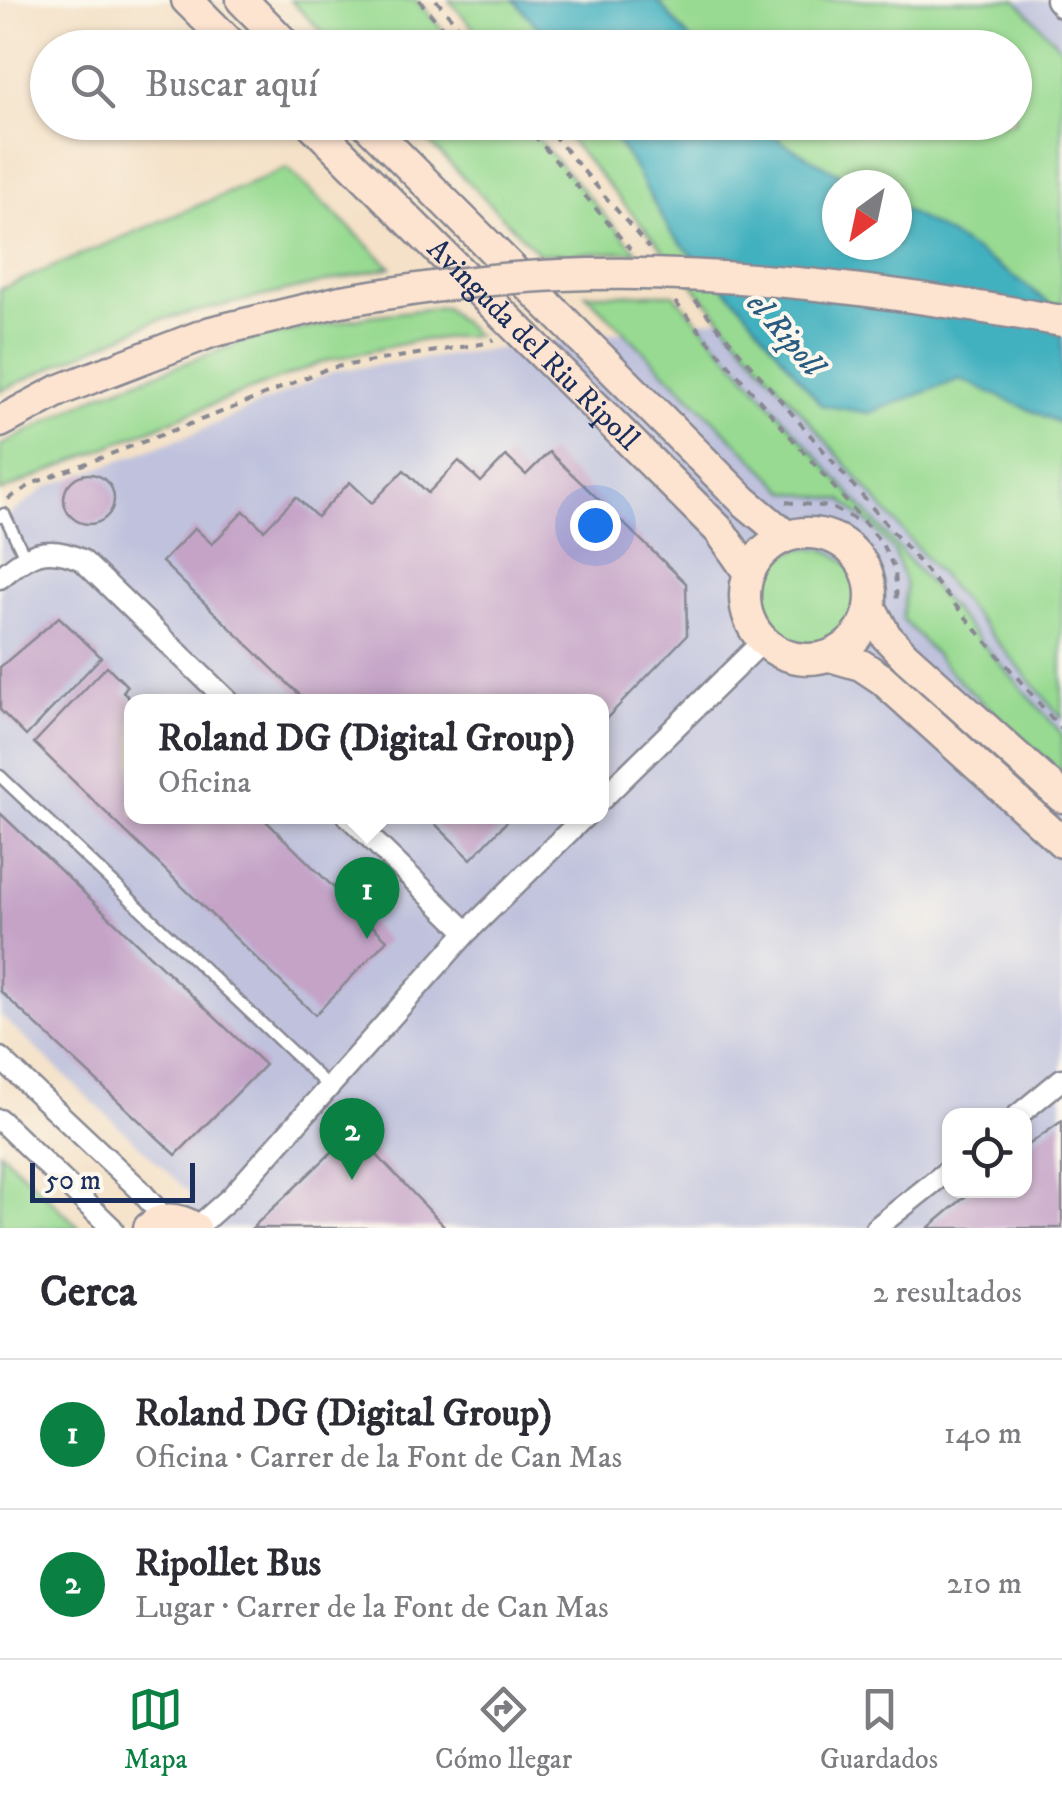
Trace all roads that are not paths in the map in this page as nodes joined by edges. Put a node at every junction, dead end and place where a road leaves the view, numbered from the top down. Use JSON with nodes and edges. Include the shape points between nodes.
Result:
{"nodes":[{"id":1,"x":188,"y":0,"type":"edge"},
{"id":2,"x":242,"y":0,"type":"edge"},
{"id":3,"x":1056,"y":0,"type":"edge"},
{"id":4,"x":1062,"y":7,"type":"edge"},
{"id":5,"x":217,"y":30,"type":"edge"},
{"id":6,"x":272,"y":30,"type":"edge"},
{"id":7,"x":328,"y":140,"type":"edge"},
{"id":8,"x":382,"y":140,"type":"edge"},
{"id":9,"x":1062,"y":321,"type":"edge"},
{"id":10,"x":0,"y":422,"type":"edge"},
{"id":11,"x":0,"y":518,"type":"edge"},
{"id":12,"x":786,"y":536,"type":"junction"},
{"id":13,"x":25,"y":556,"type":"junction"},
{"id":14,"x":748,"y":573,"type":"junction"},
{"id":15,"x":0,"y":578,"type":"edge"},
{"id":16,"x":884,"y":607,"type":"junction"},
{"id":17,"x":763,"y":641,"type":"junction"},
{"id":18,"x":830,"y":656,"type":"junction"},
{"id":19,"x":221,"y":694,"type":"edge"},
{"id":20,"x":0,"y":776,"type":"edge"},
{"id":21,"x":609,"y":793,"type":"edge"},
{"id":22,"x":1062,"y":797,"type":"edge"},
{"id":23,"x":356,"y":824,"type":"edge"},
{"id":24,"x":576,"y":824,"type":"edge"},
{"id":25,"x":1062,"y":842,"type":"edge"},
{"id":26,"x":467,"y":932,"type":"junction"},
{"id":27,"x":0,"y":1058,"type":"edge"},
{"id":28,"x":1062,"y":1079,"type":"edge"},
{"id":29,"x":329,"y":1087,"type":"junction"},
{"id":30,"x":1026,"y":1108,"type":"edge"},
{"id":31,"x":0,"y":1120,"type":"edge"},
{"id":32,"x":942,"y":1175,"type":"edge"},
{"id":33,"x":157,"y":1224,"type":"edge"},
{"id":34,"x":112,"y":1228,"type":"edge"},
{"id":35,"x":196,"y":1228,"type":"edge"},
{"id":36,"x":876,"y":1228,"type":"edge"}],
"edges":[{"from":1,"to":5,"type":"street"},
{"from":2,"to":6,"type":"street"},
{"from":3,"to":4,"type":"street"},
{"from":7,"to":14,"type":"street","name":"Avinguda del Riu Ripoll","via":[[720,531]]},
{"from":8,"to":12,"type":"street","name":"Avinguda del Riu Ripoll"},
{"from":9,"to":10,"type":"street","bridge":true,"via":[[860,290],[684,276],[562,275],[445,284],[340,300],[211,332],[60,390]]},
{"from":11,"to":13,"type":"lane","via":[[4,514]]},
{"from":12,"to":14,"type":"street"},
{"from":12,"to":16,"type":"street","via":[[805,532],[842,541],[867,570]]},
{"from":13,"to":15,"type":"street"},
{"from":13,"to":19,"type":"street","via":[[54,552],[82,560]]},
{"from":14,"to":17,"type":"street","via":[[746,609]]},
{"from":16,"to":18,"type":"street"},
{"from":16,"to":22,"type":"street","via":[[886,636]]},
{"from":17,"to":18,"type":"street","via":[[794,658]]},
{"from":17,"to":21,"type":"street"},
{"from":18,"to":25,"type":"street","via":[[882,680]]},
{"from":20,"to":29,"type":"lane"},
{"from":23,"to":26,"type":"street"},
{"from":24,"to":26,"type":"street"},
{"from":26,"to":29,"type":"street"},
{"from":27,"to":33,"type":"street","via":[[138,1188]]},
{"from":28,"to":30,"type":"street"},
{"from":29,"to":35,"type":"street"},
{"from":31,"to":34,"type":"street"},
{"from":32,"to":36,"type":"street"},
{"from":33,"to":35,"type":"street","via":[[182,1220]]}]}
